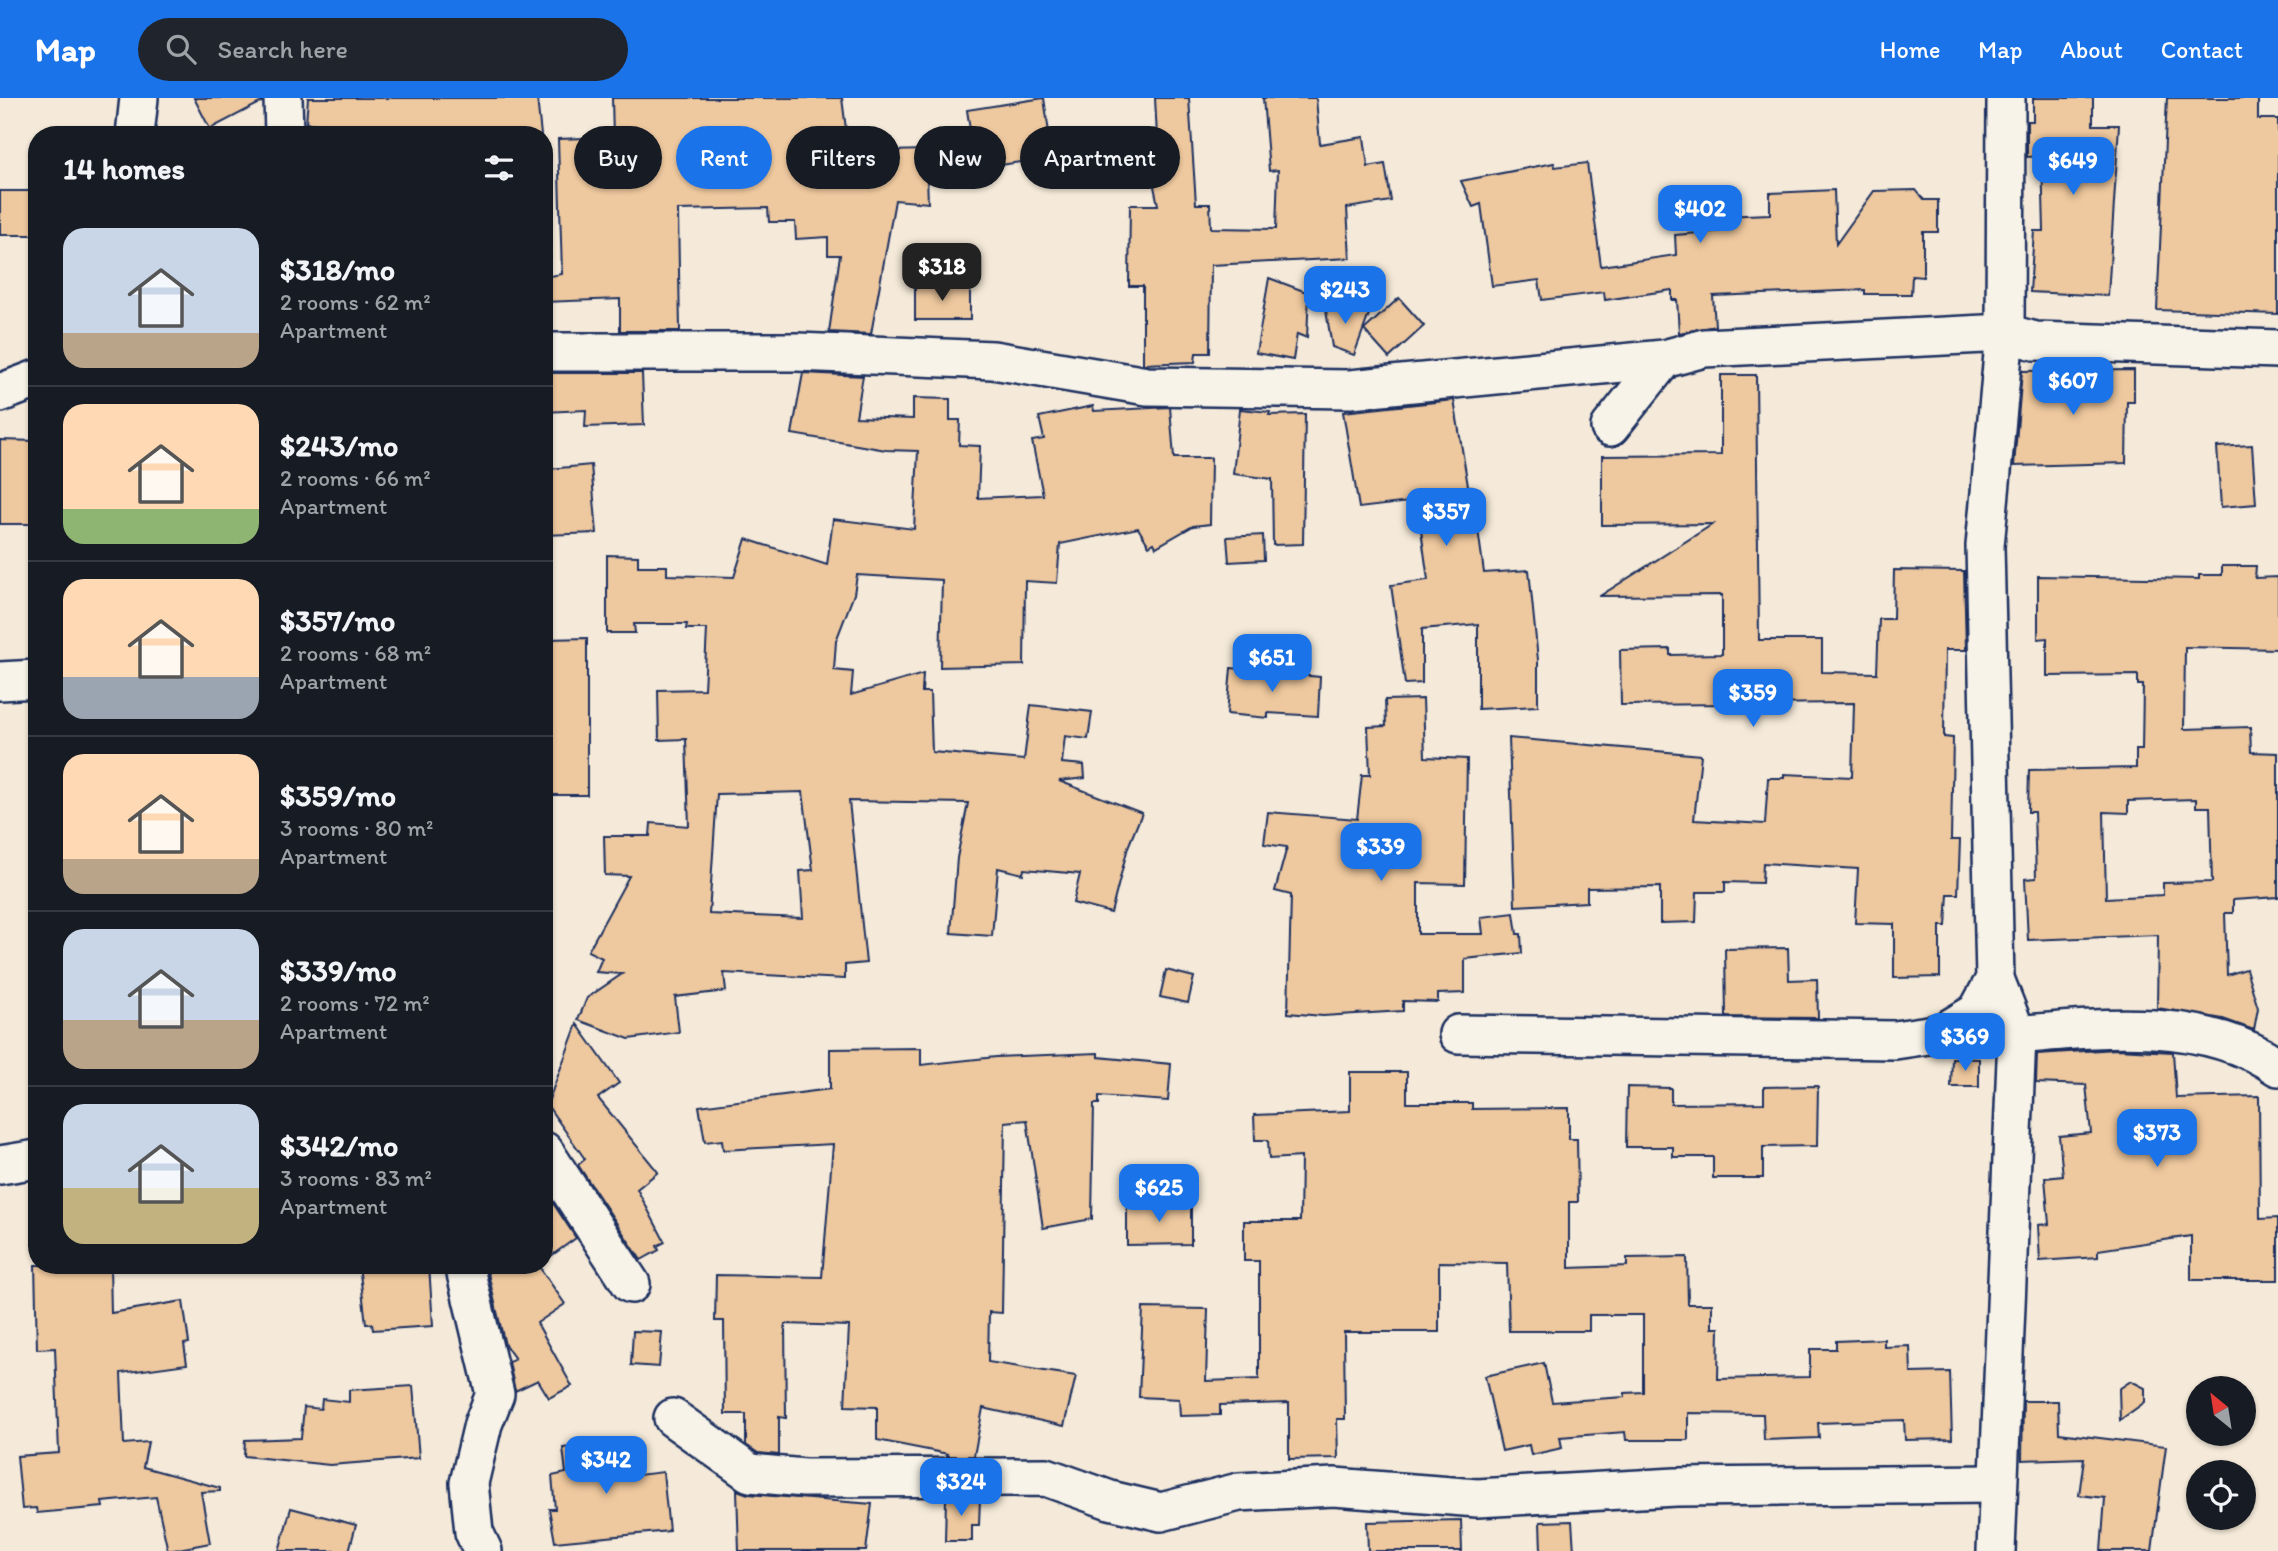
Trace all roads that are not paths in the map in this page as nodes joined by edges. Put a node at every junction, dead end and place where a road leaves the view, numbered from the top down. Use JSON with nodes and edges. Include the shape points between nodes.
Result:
{"nodes":[{"id":1,"x":139,"y":98,"type":"edge"},
{"id":2,"x":284,"y":98,"type":"edge"},
{"id":3,"x":2006,"y":98,"type":"edge"},
{"id":4,"x":136,"y":126,"type":"edge"},
{"id":5,"x":284,"y":126,"type":"edge"},
{"id":6,"x":2006,"y":333,"type":"junction"},
{"id":7,"x":2278,"y":349,"type":"edge"},
{"id":8,"x":553,"y":352,"type":"edge"},
{"id":9,"x":1664,"y":359,"type":"junction"},
{"id":10,"x":28,"y":382,"type":"edge"},
{"id":11,"x":0,"y":393,"type":"edge"},
{"id":12,"x":1610,"y":427,"type":"dead end"},
{"id":13,"x":28,"y":679,"type":"edge"},
{"id":14,"x":0,"y":681,"type":"edge"},
{"id":15,"x":1995,"y":979,"type":"junction"},
{"id":16,"x":1458,"y":1034,"type":"dead end"},
{"id":17,"x":2017,"y":1035,"type":"junction"},
{"id":18,"x":2278,"y":1067,"type":"edge"},
{"id":19,"x":28,"y":1160,"type":"edge"},
{"id":20,"x":0,"y":1165,"type":"edge"},
{"id":21,"x":553,"y":1165,"type":"edge"},
{"id":22,"x":466,"y":1274,"type":"edge"},
{"id":23,"x":631,"y":1284,"type":"dead end"},
{"id":24,"x":673,"y":1418,"type":"dead end"},
{"id":25,"x":1997,"y":1484,"type":"junction"},
{"id":26,"x":483,"y":1551,"type":"edge"},
{"id":27,"x":1996,"y":1551,"type":"edge"}],
"edges":[{"from":1,"to":4,"type":"street"},
{"from":2,"to":5,"type":"street"},
{"from":3,"to":6,"type":"street"},
{"from":6,"to":7,"type":"street","via":[[2035,341]]},
{"from":6,"to":9,"type":"street","via":[[1704,348]]},
{"from":6,"to":15,"type":"street","via":[[1985,546]]},
{"from":8,"to":9,"type":"street","via":[[797,352],[993,360],[1147,386],[1350,389]]},
{"from":9,"to":12,"type":"street"},
{"from":10,"to":11,"type":"street"},
{"from":13,"to":14,"type":"street"},
{"from":15,"to":16,"type":"street","via":[[1977,1012],[1942,1033],[1895,1040]]},
{"from":15,"to":17,"type":"street"},
{"from":17,"to":18,"type":"street","via":[[2084,1028],[2195,1034],[2254,1051]]},
{"from":17,"to":25,"type":"street"},
{"from":19,"to":20,"type":"street"},
{"from":21,"to":23,"type":"street"},
{"from":22,"to":26,"type":"street","via":[[495,1395],[469,1483],[474,1532]]},
{"from":24,"to":25,"type":"street","via":[[751,1474],[1046,1477],[1161,1512],[1239,1492],[1334,1487],[1477,1498],[1676,1487]]},
{"from":25,"to":27,"type":"street"}]}
